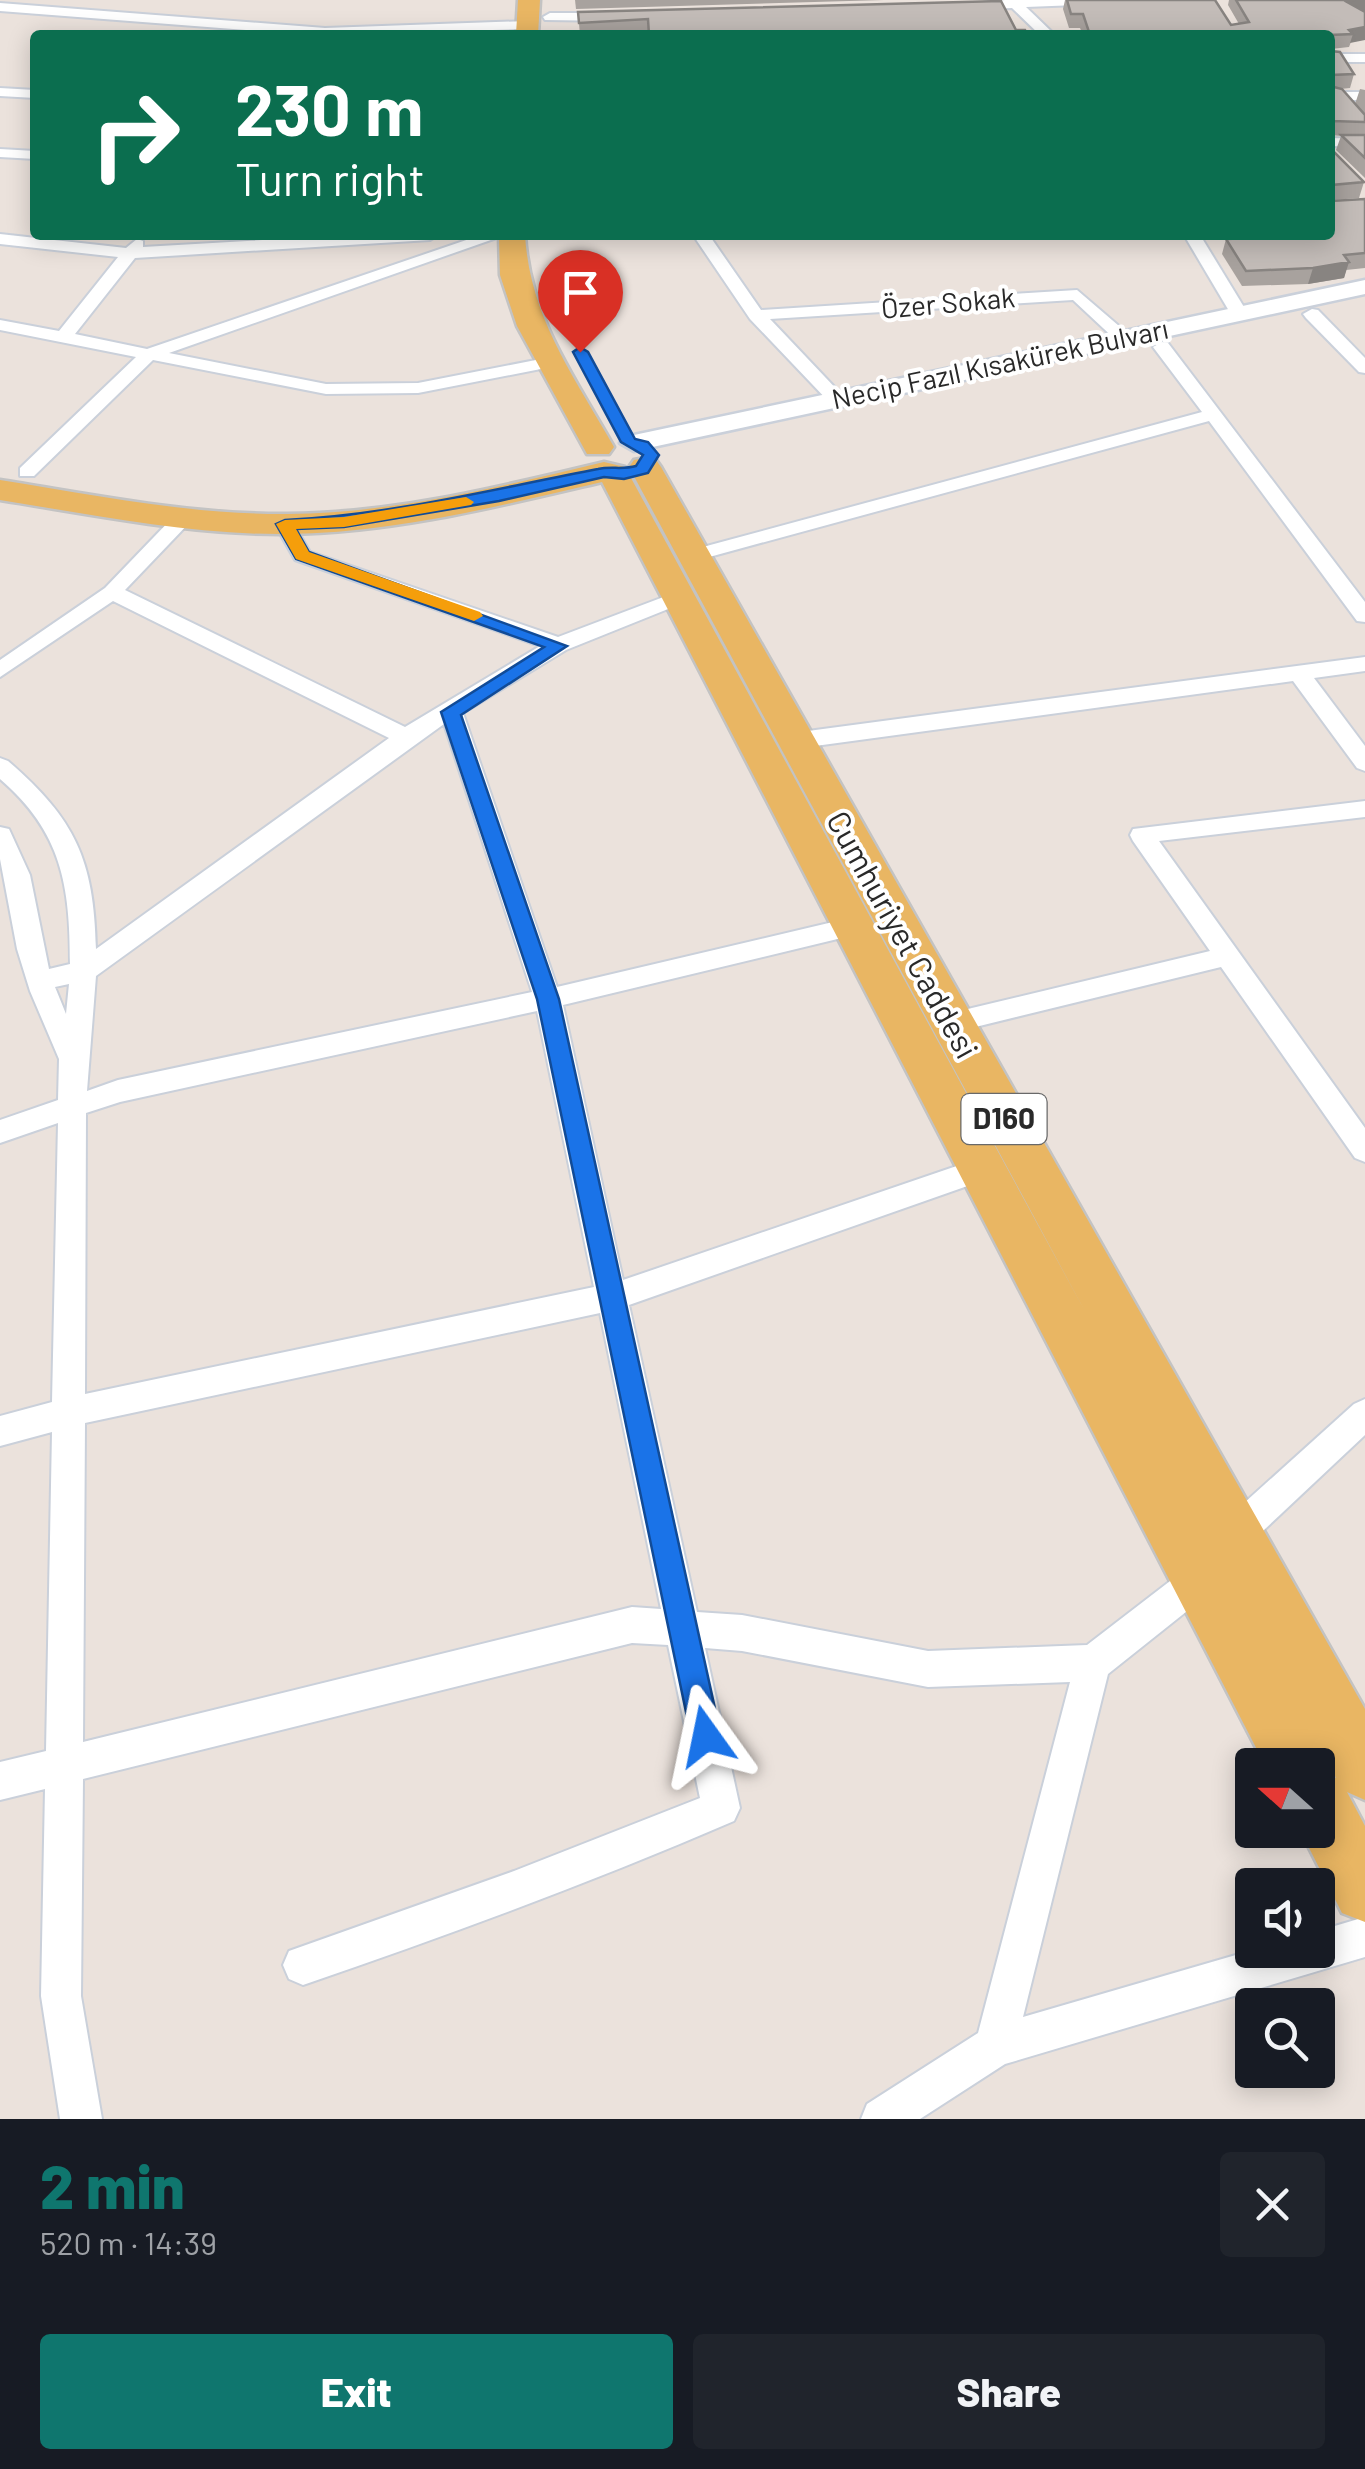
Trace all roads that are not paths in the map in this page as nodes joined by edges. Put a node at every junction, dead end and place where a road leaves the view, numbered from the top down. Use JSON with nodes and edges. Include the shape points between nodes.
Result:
{"nodes":[{"id":1,"x":529,"y":0,"type":"edge"},
{"id":2,"x":1103,"y":0,"type":"edge"},
{"id":3,"x":1014,"y":2,"type":"edge"},
{"id":4,"x":0,"y":7,"type":"edge"},
{"id":5,"x":959,"y":7,"type":"edge"},
{"id":6,"x":628,"y":16,"type":"edge"},
{"id":7,"x":550,"y":18,"type":"edge"},
{"id":8,"x":232,"y":30,"type":"edge"},
{"id":9,"x":527,"y":30,"type":"edge"},
{"id":10,"x":1043,"y":30,"type":"edge"},
{"id":11,"x":1361,"y":56,"type":"edge"},
{"id":12,"x":1335,"y":58,"type":"edge"},
{"id":13,"x":0,"y":92,"type":"edge"},
{"id":14,"x":30,"y":94,"type":"edge"},
{"id":15,"x":1335,"y":96,"type":"edge"},
{"id":16,"x":1365,"y":96,"type":"edge"},
{"id":17,"x":1335,"y":142,"type":"edge"},
{"id":18,"x":1365,"y":143,"type":"edge"},
{"id":19,"x":0,"y":153,"type":"edge"},
{"id":20,"x":30,"y":155,"type":"edge"},
{"id":21,"x":1335,"y":158,"type":"edge"},
{"id":22,"x":1342,"y":166,"type":"edge"},
{"id":23,"x":0,"y":238,"type":"edge"},
{"id":24,"x":140,"y":240,"type":"edge"},
{"id":25,"x":351,"y":240,"type":"edge"},
{"id":26,"x":482,"y":240,"type":"edge"},
{"id":27,"x":512,"y":240,"type":"edge"},
{"id":28,"x":704,"y":240,"type":"edge"},
{"id":29,"x":1195,"y":240,"type":"edge"},
{"id":30,"x":130,"y":254,"type":"junction"},
{"id":31,"x":1365,"y":287,"type":"edge"},
{"id":32,"x":1365,"y":303,"type":"edge"},
{"id":33,"x":1238,"y":312,"type":"junction"},
{"id":34,"x":1312,"y":314,"type":"junction"},
{"id":35,"x":756,"y":315,"type":"junction"},
{"id":36,"x":0,"y":325,"type":"edge"},
{"id":37,"x":64,"y":338,"type":"junction"},
{"id":38,"x":1124,"y":338,"type":"junction"},
{"id":39,"x":1162,"y":346,"type":"junction"},
{"id":40,"x":149,"y":354,"type":"junction"},
{"id":41,"x":551,"y":362,"type":"junction"},
{"id":42,"x":1365,"y":368,"type":"edge"},
{"id":43,"x":838,"y":400,"type":"junction"},
{"id":44,"x":1214,"y":414,"type":"junction"},
{"id":45,"x":621,"y":454,"type":"junction"},
{"id":46,"x":14,"y":470,"type":"edge"},
{"id":47,"x":0,"y":490,"type":"edge"},
{"id":48,"x":184,"y":517,"type":"junction"},
{"id":49,"x":285,"y":524,"type":"junction"},
{"id":50,"x":688,"y":576,"type":"junction"},
{"id":51,"x":112,"y":592,"type":"junction"},
{"id":52,"x":1365,"y":616,"type":"edge"},
{"id":53,"x":558,"y":646,"type":"junction"},
{"id":54,"x":1365,"y":664,"type":"edge"},
{"id":55,"x":0,"y":670,"type":"edge"},
{"id":56,"x":1299,"y":673,"type":"junction"},
{"id":57,"x":451,"y":712,"type":"junction"},
{"id":58,"x":406,"y":737,"type":"junction"},
{"id":59,"x":793,"y":741,"type":"junction"},
{"id":60,"x":1365,"y":763,"type":"edge"},
{"id":61,"x":0,"y":766,"type":"edge"},
{"id":62,"x":1365,"y":809,"type":"edge"},
{"id":63,"x":0,"y":835,"type":"edge"},
{"id":64,"x":854,"y":926,"type":"junction"},
{"id":65,"x":1227,"y":956,"type":"junction"},
{"id":66,"x":84,"y":970,"type":"junction"},
{"id":67,"x":40,"y":982,"type":"junction"},
{"id":68,"x":548,"y":999,"type":"junction"},
{"id":69,"x":951,"y":1023,"type":"junction"},
{"id":70,"x":73,"y":1058,"type":"junction"},
{"id":71,"x":72,"y":1107,"type":"junction"},
{"id":72,"x":0,"y":1132,"type":"edge"},
{"id":73,"x":1365,"y":1150,"type":"edge"},
{"id":74,"x":983,"y":1169,"type":"junction"},
{"id":75,"x":612,"y":1297,"type":"junction"},
{"id":76,"x":68,"y":1412,"type":"junction"},
{"id":77,"x":1365,"y":1414,"type":"edge"},
{"id":78,"x":0,"y":1431,"type":"edge"},
{"id":79,"x":1236,"y":1534,"type":"junction"},
{"id":80,"x":1199,"y":1580,"type":"junction"},
{"id":81,"x":684,"y":1628,"type":"junction"},
{"id":82,"x":1093,"y":1663,"type":"junction"},
{"id":83,"x":1289,"y":1748,"type":"edge"},
{"id":84,"x":62,"y":1766,"type":"junction"},
{"id":85,"x":1365,"y":1769,"type":"edge"},
{"id":86,"x":0,"y":1780,"type":"edge"},
{"id":87,"x":1335,"y":1833,"type":"edge"},
{"id":88,"x":1365,"y":1890,"type":"edge"},
{"id":89,"x":1365,"y":1937,"type":"edge"},
{"id":90,"x":302,"y":1965,"type":"dead end"},
{"id":91,"x":994,"y":2046,"type":"junction"},
{"id":92,"x":81,"y":2119,"type":"edge"},
{"id":93,"x":882,"y":2119,"type":"edge"}],
"edges":[{"from":1,"to":9,"type":"main road"},
{"from":2,"to":3,"type":"street"},
{"from":3,"to":5,"type":"street"},
{"from":3,"to":10,"type":"street"},
{"from":4,"to":8,"type":"street"},
{"from":6,"to":7,"type":"street"},
{"from":11,"to":12,"type":"street"},
{"from":13,"to":14,"type":"street"},
{"from":15,"to":16,"type":"street"},
{"from":17,"to":18,"type":"street"},
{"from":19,"to":20,"type":"street"},
{"from":21,"to":22,"type":"street"},
{"from":23,"to":30,"type":"street"},
{"from":24,"to":30,"type":"street"},
{"from":25,"to":30,"type":"street"},
{"from":26,"to":40,"type":"street"},
{"from":27,"to":41,"type":"main road","name":"Cumhuriyet Caddesi","number":"D160","via":[[514,275]]},
{"from":28,"to":35,"type":"street"},
{"from":29,"to":33,"type":"street"},
{"from":30,"to":37,"type":"street"},
{"from":31,"to":33,"type":"main road","name":"Necip Fazıl Kısakürek Bulvarı"},
{"from":32,"to":34,"type":"main road","name":"Necip Fazıl Kısakürek Bulvarı"},
{"from":33,"to":38,"type":"main road","name":"Necip Fazıl Kısakürek Bulvarı"},
{"from":34,"to":39,"type":"main road","name":"Necip Fazıl Kısakürek Bulvarı"},
{"from":34,"to":42,"type":"street"},
{"from":35,"to":38,"type":"street","name":"Özer Sokak","via":[[1077,295]]},
{"from":35,"to":43,"type":"street"},
{"from":36,"to":37,"type":"street"},
{"from":37,"to":40,"type":"street"},
{"from":38,"to":43,"type":"main road","name":"Necip Fazıl Kısakürek Bulvarı"},
{"from":39,"to":44,"type":"street"},
{"from":39,"to":45,"type":"main road","name":"Necip Fazıl Kısakürek Bulvarı"},
{"from":40,"to":41,"type":"street","via":[[326,389],[418,388]]},
{"from":40,"to":46,"type":"street"},
{"from":41,"to":45,"type":"main road","name":"Cumhuriyet Caddesi","number":"D160"},
{"from":43,"to":45,"type":"main road","name":"Necip Fazıl Kısakürek Bulvarı"},
{"from":44,"to":50,"type":"street"},
{"from":44,"to":52,"type":"street"},
{"from":45,"to":46,"type":"main road","name":"Necip Fazıl Kısakürek Bulvarı","via":[[349,496],[267,502]]},
{"from":45,"to":49,"type":"main road","name":"Necip Fazıl Kısakürek Bulvarı","via":[[499,496]]},
{"from":45,"to":50,"type":"main road","name":"Cumhuriyet Caddesi","number":"D160"},
{"from":47,"to":48,"type":"main road","name":"Necip Fazıl Kısakürek Bulvarı"},
{"from":48,"to":49,"type":"main road","name":"Necip Fazıl Kısakürek Bulvarı"},
{"from":48,"to":51,"type":"street"},
{"from":49,"to":53,"type":"street","via":[[302,556]]},
{"from":50,"to":53,"type":"street"},
{"from":50,"to":59,"type":"main road","name":"Cumhuriyet Caddesi","number":"D160"},
{"from":50,"to":64,"type":"main road","name":"Cumhuriyet Caddesi","number":"D160"},
{"from":51,"to":55,"type":"street"},
{"from":51,"to":58,"type":"street"},
{"from":53,"to":57,"type":"street"},
{"from":54,"to":56,"type":"street"},
{"from":56,"to":59,"type":"street"},
{"from":56,"to":60,"type":"street"},
{"from":57,"to":58,"type":"street"},
{"from":57,"to":68,"type":"street"},
{"from":58,"to":66,"type":"street"},
{"from":59,"to":69,"type":"main road","name":"Cumhuriyet Caddesi","number":"D160"},
{"from":61,"to":66,"type":"street","via":[[45,808],[68,853]]},
{"from":62,"to":65,"type":"street","via":[[1142,836]]},
{"from":63,"to":67,"type":"street"},
{"from":64,"to":68,"type":"street"},
{"from":64,"to":74,"type":"main road","name":"Cumhuriyet Caddesi","number":"D160"},
{"from":65,"to":69,"type":"street"},
{"from":65,"to":73,"type":"street"},
{"from":66,"to":67,"type":"street"},
{"from":66,"to":70,"type":"street"},
{"from":67,"to":70,"type":"street"},
{"from":68,"to":71,"type":"street","via":[[118,1091]]},
{"from":68,"to":75,"type":"street"},
{"from":69,"to":79,"type":"main road","name":"Cumhuriyet Caddesi","number":"D160"},
{"from":70,"to":71,"type":"street"},
{"from":71,"to":72,"type":"street"},
{"from":71,"to":76,"type":"street"},
{"from":74,"to":75,"type":"street"},
{"from":74,"to":80,"type":"main road","name":"Cumhuriyet Caddesi","number":"D160"},
{"from":75,"to":76,"type":"street"},
{"from":75,"to":81,"type":"street"},
{"from":76,"to":78,"type":"street"},
{"from":76,"to":84,"type":"street"},
{"from":77,"to":79,"type":"street"},
{"from":79,"to":85,"type":"main road","name":"Cumhuriyet Caddesi","number":"D160"},
{"from":80,"to":82,"type":"street"},
{"from":80,"to":83,"type":"main road","name":"Cumhuriyet Caddesi","number":"D160"},
{"from":81,"to":82,"type":"street","via":[[928,1669]]},
{"from":81,"to":84,"type":"street","via":[[632,1624]]},
{"from":81,"to":90,"type":"street","via":[[721,1808]]},
{"from":82,"to":91,"type":"street"},
{"from":84,"to":86,"type":"street"},
{"from":84,"to":92,"type":"street","via":[[61,1996]]},
{"from":87,"to":88,"type":"main road"},
{"from":89,"to":91,"type":"street"},
{"from":91,"to":93,"type":"street"}]}
